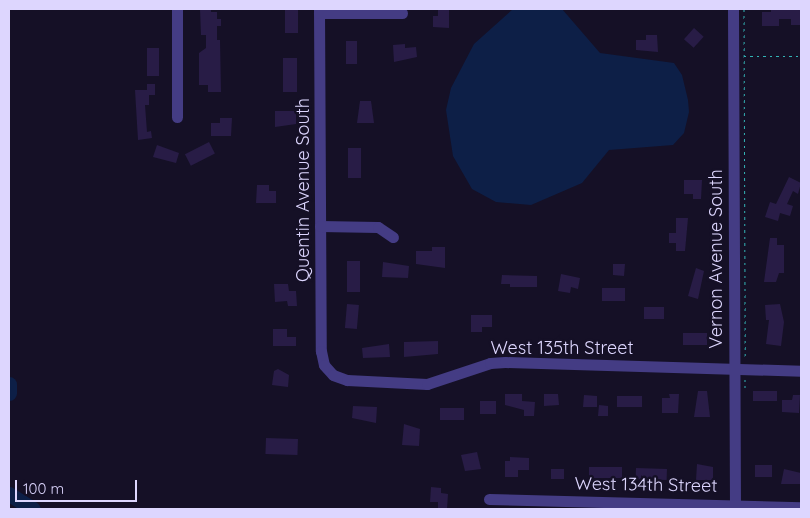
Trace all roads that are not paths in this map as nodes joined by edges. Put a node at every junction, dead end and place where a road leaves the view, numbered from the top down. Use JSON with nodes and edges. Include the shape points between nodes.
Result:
{"nodes":[{"id":1,"x":177,"y":9,"type":"edge"},
{"id":2,"x":733,"y":9,"type":"edge"},
{"id":3,"x":319,"y":11,"type":"edge"},
{"id":4,"x":402,"y":14,"type":"dead end"},
{"id":5,"x":177,"y":117,"type":"dead end"},
{"id":6,"x":320,"y":226,"type":"junction"},
{"id":7,"x":393,"y":237,"type":"dead end"},
{"id":8,"x":739,"y":368,"type":"junction"},
{"id":9,"x":328,"y":370,"type":"joint"},
{"id":10,"x":801,"y":371,"type":"edge"},
{"id":11,"x":489,"y":499,"type":"dead end"},
{"id":12,"x":735,"y":507,"type":"edge"},
{"id":13,"x":801,"y":507,"type":"edge"}],
"edges":[{"from":1,"to":5,"type":"street"},
{"from":2,"to":8,"type":"street","name":"Vernon Avenue South","via":[[739,56]]},
{"from":3,"to":4,"type":"street"},
{"from":3,"to":6,"type":"street","name":"Quentin Avenue South"},
{"from":6,"to":7,"type":"street","via":[[378,227]]},
{"from":6,"to":9,"type":"street","name":"Quentin Avenue South","via":[[321,351]]},
{"from":8,"to":9,"type":"street","name":"West 135th Street","via":[[505,362],[490,363],[427,384],[347,380]]},
{"from":8,"to":10,"type":"street","name":"West 135th Street"},
{"from":8,"to":12,"type":"street","name":"Vernon Avenue South"},
{"from":11,"to":12,"type":"street","name":"West 134th Street"},
{"from":12,"to":13,"type":"street","name":"West 134th Street"}]}
